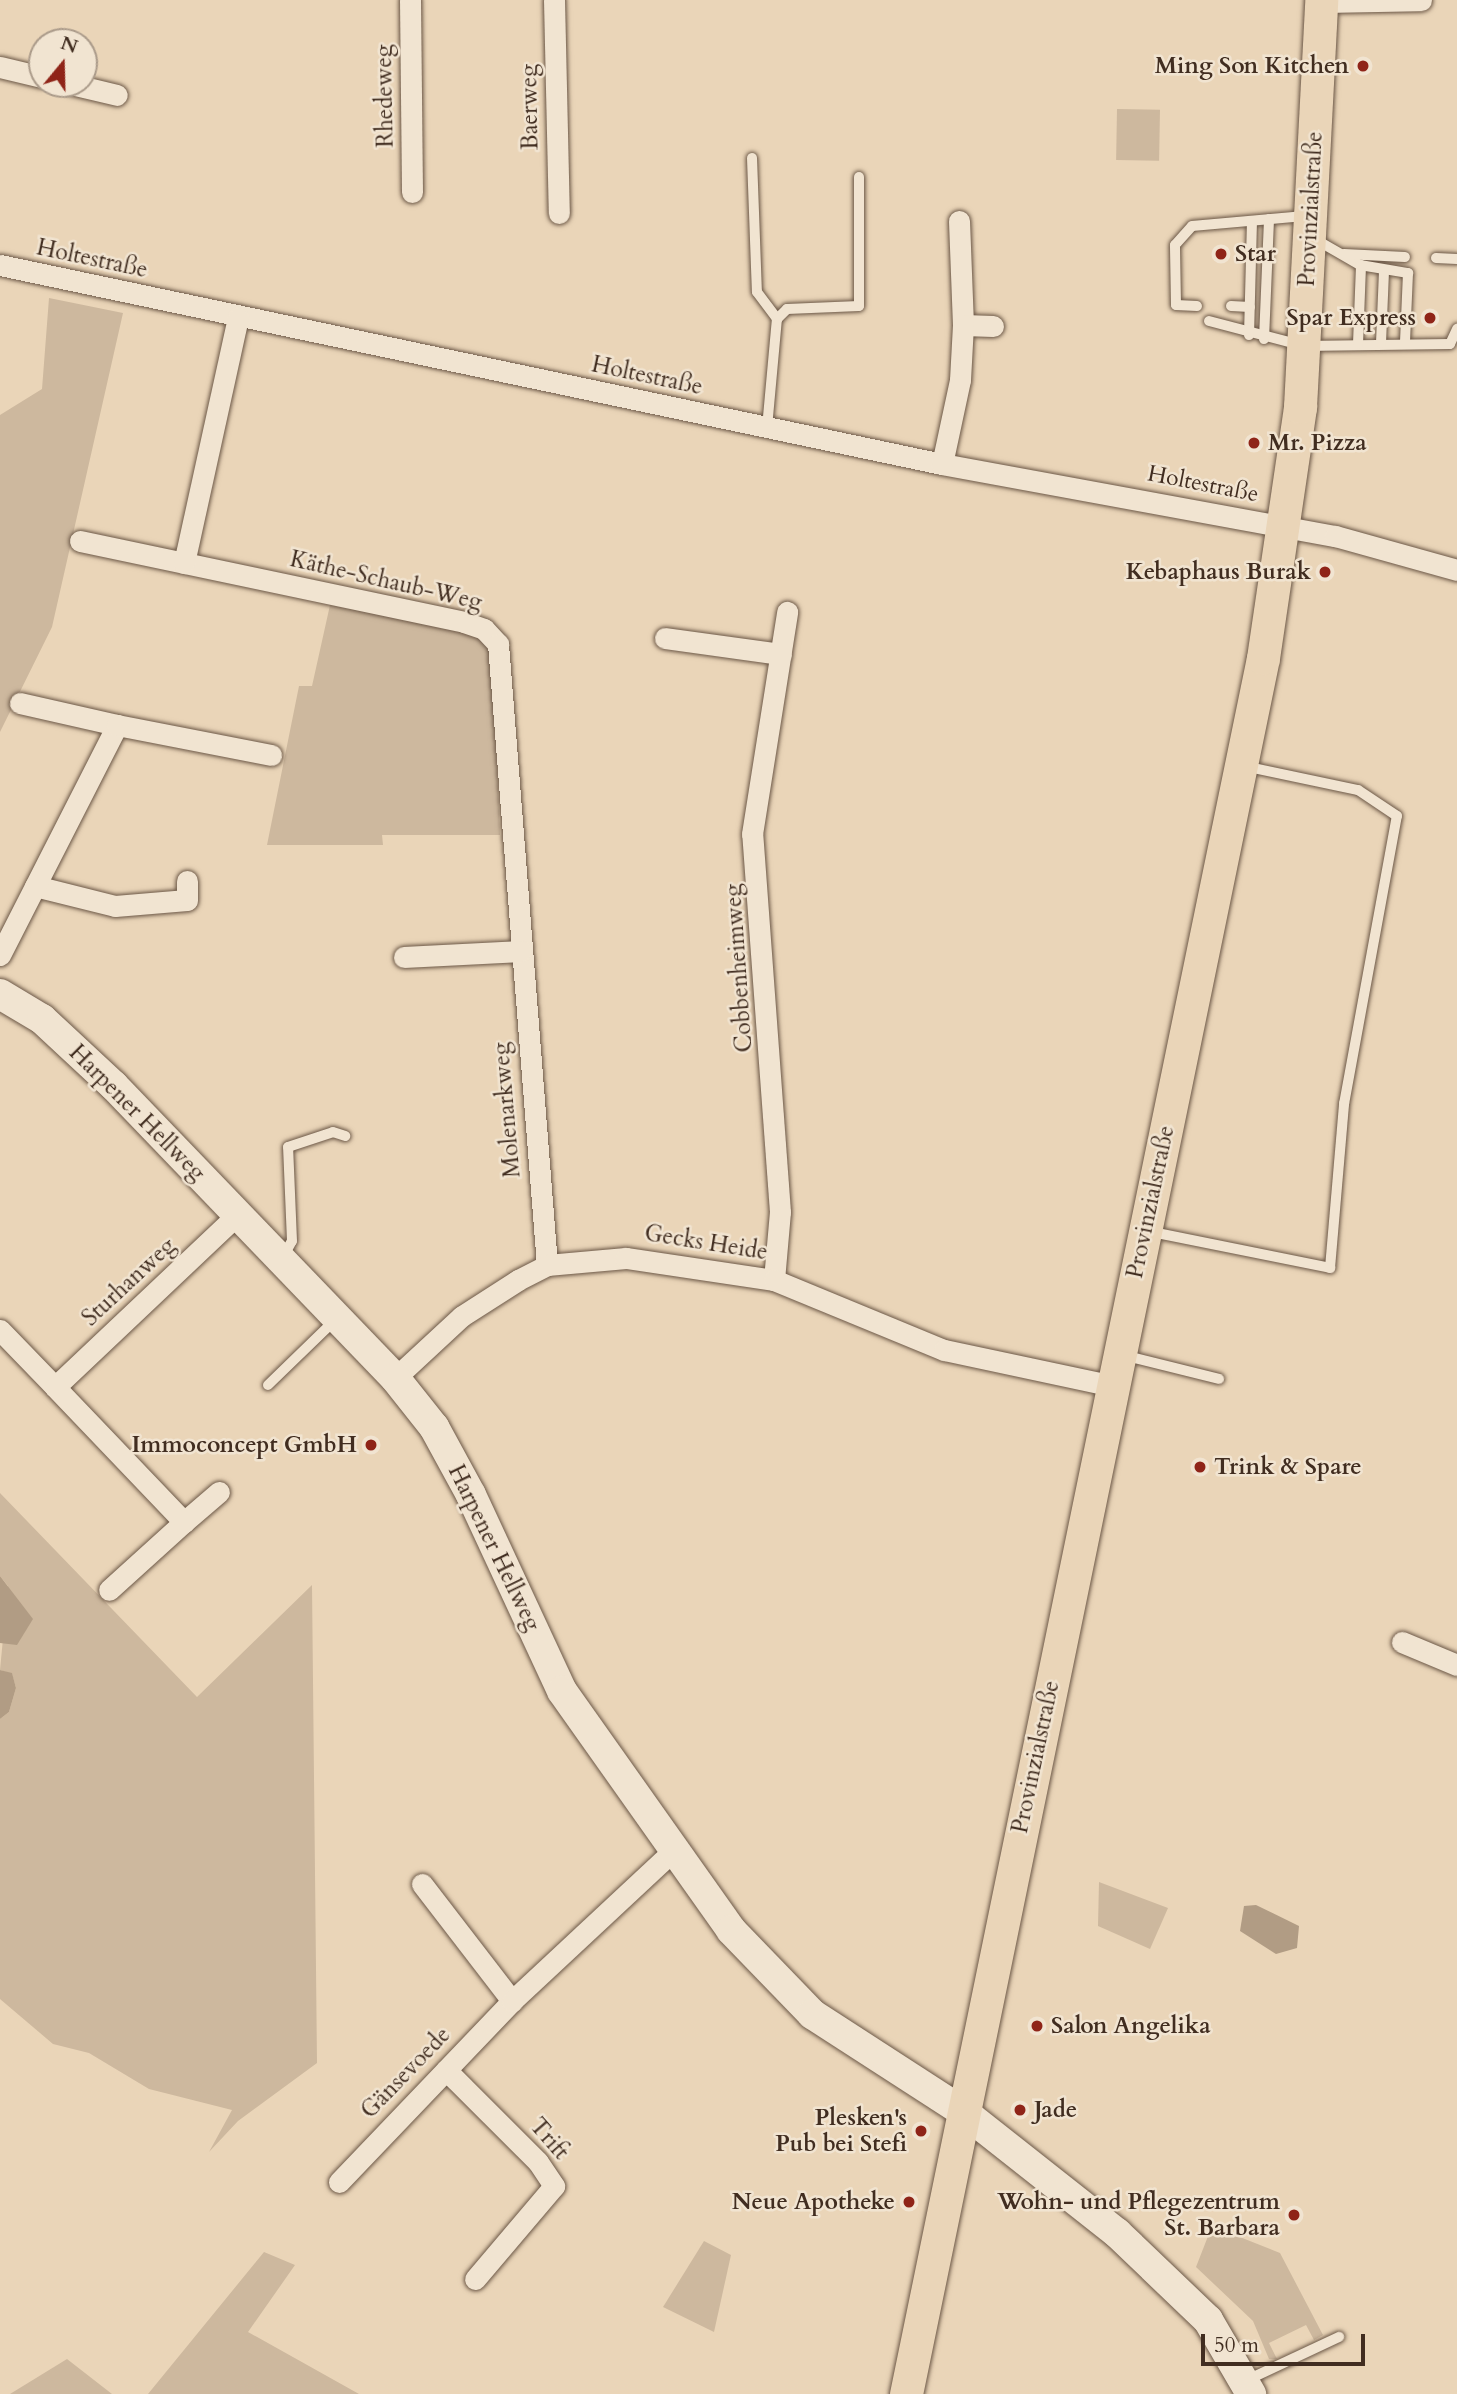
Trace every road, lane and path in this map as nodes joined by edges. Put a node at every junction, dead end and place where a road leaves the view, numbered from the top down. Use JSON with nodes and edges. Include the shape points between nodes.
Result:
{"nodes":[{"id":1,"x":410,"y":0,"type":"edge"},
{"id":2,"x":554,"y":0,"type":"edge"},
{"id":3,"x":1420,"y":0,"type":"edge"},
{"id":4,"x":1321,"y":1,"type":"edge"},
{"id":5,"x":0,"y":67,"type":"edge"},
{"id":6,"x":28,"y":74,"type":"edge"},
{"id":7,"x":98,"y":90,"type":"edge"},
{"id":8,"x":117,"y":94,"type":"dead end"},
{"id":9,"x":752,"y":159,"type":"dead end"},
{"id":10,"x":859,"y":177,"type":"dead end"},
{"id":11,"x":412,"y":192,"type":"dead end"},
{"id":12,"x":559,"y":213,"type":"dead end"},
{"id":13,"x":1269,"y":219,"type":"junction"},
{"id":14,"x":959,"y":221,"type":"dead end"},
{"id":15,"x":1252,"y":221,"type":"junction"},
{"id":16,"x":1311,"y":226,"type":"junction"},
{"id":17,"x":1342,"y":254,"type":"junction"},
{"id":18,"x":1405,"y":257,"type":"dead end"},
{"id":19,"x":1436,"y":258,"type":"dead end"},
{"id":20,"x":1457,"y":259,"type":"edge"},
{"id":21,"x":0,"y":265,"type":"edge"},
{"id":22,"x":1361,"y":265,"type":"junction"},
{"id":23,"x":1384,"y":271,"type":"junction"},
{"id":24,"x":1197,"y":306,"type":"dead end"},
{"id":25,"x":1231,"y":306,"type":"dead end"},
{"id":26,"x":1250,"y":307,"type":"junction"},
{"id":27,"x":238,"y":318,"type":"junction"},
{"id":28,"x":777,"y":318,"type":"junction"},
{"id":29,"x":1209,"y":321,"type":"dead end"},
{"id":30,"x":963,"y":325,"type":"junction"},
{"id":31,"x":993,"y":326,"type":"dead end"},
{"id":32,"x":1457,"y":329,"type":"edge"},
{"id":33,"x":1249,"y":335,"type":"junction"},
{"id":34,"x":1265,"y":339,"type":"junction"},
{"id":35,"x":1405,"y":342,"type":"junction"},
{"id":36,"x":1381,"y":343,"type":"junction"},
{"id":37,"x":1358,"y":344,"type":"junction"},
{"id":38,"x":1304,"y":346,"type":"junction"},
{"id":39,"x":767,"y":428,"type":"junction"},
{"id":40,"x":942,"y":464,"type":"junction"},
{"id":41,"x":1285,"y":527,"type":"junction"},
{"id":42,"x":80,"y":541,"type":"dead end"},
{"id":43,"x":184,"y":563,"type":"junction"},
{"id":44,"x":1457,"y":570,"type":"edge"},
{"id":45,"x":787,"y":612,"type":"dead end"},
{"id":46,"x":665,"y":638,"type":"dead end"},
{"id":47,"x":781,"y":654,"type":"junction"},
{"id":48,"x":20,"y":703,"type":"dead end"},
{"id":49,"x":117,"y":725,"type":"junction"},
{"id":50,"x":271,"y":755,"type":"dead end"},
{"id":51,"x":1243,"y":766,"type":"junction"},
{"id":52,"x":512,"y":802,"type":"joint"},
{"id":53,"x":187,"y":881,"type":"dead end"},
{"id":54,"x":35,"y":886,"type":"junction"},
{"id":55,"x":521,"y":951,"type":"junction"},
{"id":56,"x":0,"y":955,"type":"edge"},
{"id":57,"x":404,"y":957,"type":"dead end"},
{"id":58,"x":0,"y":993,"type":"edge"},
{"id":59,"x":345,"y":1136,"type":"dead end"},
{"id":60,"x":238,"y":1214,"type":"junction"},
{"id":61,"x":1145,"y":1230,"type":"junction"},
{"id":62,"x":282,"y":1259,"type":"junction"},
{"id":63,"x":547,"y":1265,"type":"junction"},
{"id":64,"x":774,"y":1280,"type":"junction"},
{"id":65,"x":337,"y":1317,"type":"junction"},
{"id":66,"x":0,"y":1330,"type":"edge"},
{"id":67,"x":1117,"y":1370,"type":"junction"},
{"id":68,"x":395,"y":1378,"type":"junction"},
{"id":69,"x":1219,"y":1379,"type":"dead end"},
{"id":70,"x":268,"y":1385,"type":"dead end"},
{"id":71,"x":55,"y":1387,"type":"junction"},
{"id":72,"x":219,"y":1492,"type":"dead end"},
{"id":73,"x":184,"y":1522,"type":"junction"},
{"id":74,"x":109,"y":1590,"type":"dead end"},
{"id":75,"x":1402,"y":1642,"type":"dead end"},
{"id":76,"x":1456,"y":1661,"type":"edge"},
{"id":77,"x":674,"y":1850,"type":"junction"},
{"id":78,"x":422,"y":1884,"type":"dead end"},
{"id":79,"x":512,"y":2001,"type":"junction"},
{"id":80,"x":446,"y":2070,"type":"junction"},
{"id":81,"x":965,"y":2113,"type":"junction"},
{"id":82,"x":339,"y":2182,"type":"dead end"},
{"id":83,"x":475,"y":2279,"type":"dead end"},
{"id":84,"x":1339,"y":2337,"type":"dead end"},
{"id":85,"x":1248,"y":2388,"type":"edge"},
{"id":86,"x":906,"y":2394,"type":"edge"}],
"edges":[{"from":1,"to":11,"type":"street","name":"Rhedeweg"},
{"from":2,"to":12,"type":"street","name":"Baerweg"},
{"from":3,"to":4,"type":"street"},
{"from":4,"to":16,"type":"main road","name":"Provinzialstraße"},
{"from":5,"to":6,"type":"street"},
{"from":7,"to":8,"type":"street"},
{"from":9,"to":28,"type":"lane","via":[[757,292]]},
{"from":10,"to":28,"type":"lane","via":[[859,306],[788,309]]},
{"from":13,"to":15,"type":"lane"},
{"from":13,"to":16,"type":"lane"},
{"from":13,"to":34,"type":"lane"},
{"from":14,"to":30,"type":"street"},
{"from":15,"to":24,"type":"lane","via":[[1192,226],[1175,245],[1175,305]]},
{"from":15,"to":26,"type":"lane"},
{"from":16,"to":17,"type":"lane"},
{"from":16,"to":38,"type":"main road","name":"Provinzialstraße"},
{"from":17,"to":18,"type":"lane"},
{"from":17,"to":22,"type":"lane"},
{"from":19,"to":20,"type":"lane"},
{"from":21,"to":27,"type":"street","name":"Holtestraße"},
{"from":22,"to":23,"type":"lane"},
{"from":22,"to":37,"type":"lane"},
{"from":23,"to":35,"type":"lane","via":[[1408,273]]},
{"from":23,"to":36,"type":"lane"},
{"from":25,"to":26,"type":"lane"},
{"from":26,"to":33,"type":"lane"},
{"from":27,"to":39,"type":"street","name":"Holtestraße"},
{"from":27,"to":43,"type":"street"},
{"from":28,"to":39,"type":"lane"},
{"from":29,"to":33,"type":"lane"},
{"from":30,"to":31,"type":"street"},
{"from":30,"to":40,"type":"street","via":[[960,380]]},
{"from":32,"to":35,"type":"lane","via":[[1450,344]]},
{"from":33,"to":34,"type":"lane"},
{"from":34,"to":38,"type":"lane"},
{"from":35,"to":36,"type":"lane"},
{"from":36,"to":37,"type":"lane"},
{"from":37,"to":38,"type":"lane"},
{"from":38,"to":41,"type":"main road","name":"Provinzialstraße"},
{"from":39,"to":40,"type":"street","name":"Holtestraße"},
{"from":40,"to":41,"type":"street","name":"Holtestraße"},
{"from":41,"to":44,"type":"street","name":"Holtestraße"},
{"from":41,"to":51,"type":"main road","name":"Provinzialstraße"},
{"from":42,"to":43,"type":"street","name":"Käthe-Schaub-Weg"},
{"from":43,"to":52,"type":"street","name":"Käthe-Schaub-Weg","via":[[484,629],[498,644],[503,664]]},
{"from":45,"to":47,"type":"street","name":"Cobbenheimweg"},
{"from":46,"to":47,"type":"street"},
{"from":47,"to":64,"type":"street","name":"Cobbenheimweg","via":[[752,834],[780,1212]]},
{"from":48,"to":49,"type":"street"},
{"from":49,"to":50,"type":"street"},
{"from":49,"to":54,"type":"street"},
{"from":51,"to":61,"type":"main road","name":"Provinzialstraße"},
{"from":51,"to":61,"type":"lane","via":[[1357,790],[1397,816],[1344,1104],[1330,1268]]},
{"from":52,"to":55,"type":"street","name":"Molenarkweg"},
{"from":53,"to":54,"type":"street","via":[[187,900],[115,906]]},
{"from":54,"to":56,"type":"street"},
{"from":55,"to":57,"type":"street"},
{"from":55,"to":63,"type":"street","name":"Molenarkweg"},
{"from":58,"to":60,"type":"street","name":"Harpener Hellweg","via":[[42,1019]]},
{"from":59,"to":62,"type":"lane","via":[[333,1132],[288,1147],[292,1241]]},
{"from":60,"to":62,"type":"street","name":"Harpener Hellweg"},
{"from":60,"to":71,"type":"street","name":"Sturhanweg"},
{"from":61,"to":67,"type":"main road","name":"Provinzialstraße"},
{"from":62,"to":65,"type":"street","name":"Harpener Hellweg"},
{"from":63,"to":64,"type":"street","name":"Gecks Heide","via":[[661,1259]]},
{"from":63,"to":68,"type":"street","name":"Gecks Heide","via":[[462,1316]]},
{"from":64,"to":67,"type":"street","name":"Gecks Heide","via":[[944,1350]]},
{"from":65,"to":68,"type":"street","name":"Harpener Hellweg"},
{"from":65,"to":70,"type":"lane"},
{"from":66,"to":71,"type":"street"},
{"from":67,"to":69,"type":"lane"},
{"from":67,"to":81,"type":"main road","name":"Provinzialstraße"},
{"from":68,"to":77,"type":"street","name":"Harpener Hellweg","via":[[434,1427],[471,1495],[562,1691]]},
{"from":71,"to":73,"type":"street"},
{"from":72,"to":73,"type":"street"},
{"from":73,"to":74,"type":"street"},
{"from":75,"to":76,"type":"street"},
{"from":77,"to":79,"type":"street","name":"Gänsevoede"},
{"from":77,"to":81,"type":"street","name":"Harpener Hellweg","via":[[731,1930],[812,2014]]},
{"from":78,"to":79,"type":"street"},
{"from":79,"to":80,"type":"street","name":"Gänsevoede"},
{"from":80,"to":82,"type":"street","name":"Gänsevoede"},
{"from":80,"to":83,"type":"street","name":"Trift","via":[[538,2162],[554,2186]]},
{"from":81,"to":85,"type":"street","name":"Harpener Hellweg","via":[[1117,2233],[1175,2287],[1208,2320]]},
{"from":81,"to":86,"type":"main road","name":"Provinzialstraße"},
{"from":84,"to":85,"type":"lane"}]}
